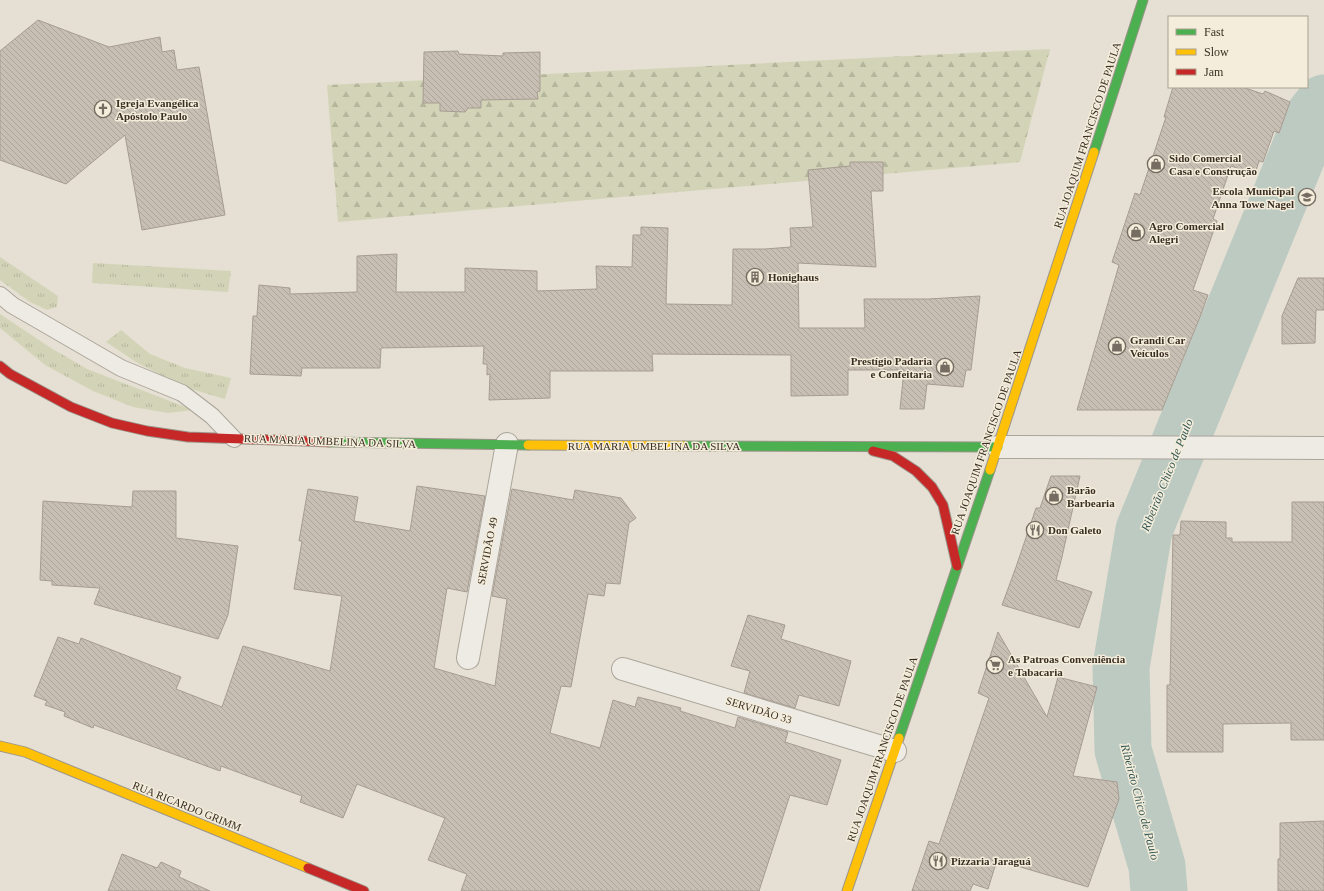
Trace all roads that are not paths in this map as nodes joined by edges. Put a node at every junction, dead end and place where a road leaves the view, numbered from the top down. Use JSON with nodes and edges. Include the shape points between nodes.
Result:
{"nodes":[{"id":1,"x":1143,"y":0,"type":"edge"},
{"id":2,"x":0,"y":296,"type":"edge"},
{"id":3,"x":0,"y":366,"type":"edge"},
{"id":4,"x":234,"y":439,"type":"junction"},
{"id":5,"x":507,"y":444,"type":"junction"},
{"id":6,"x":855,"y":446,"type":"junction"},
{"id":7,"x":998,"y":447,"type":"junction"},
{"id":8,"x":1324,"y":448,"type":"edge"},
{"id":9,"x":957,"y":567,"type":"junction"},
{"id":10,"x":468,"y":658,"type":"dead end"},
{"id":11,"x":623,"y":669,"type":"dead end"},
{"id":12,"x":0,"y":746,"type":"edge"},
{"id":13,"x":895,"y":751,"type":"junction"},
{"id":14,"x":364,"y":891,"type":"edge"},
{"id":15,"x":847,"y":891,"type":"edge"}],
"edges":[{"from":1,"to":7,"type":"main road","name":"RUA JOAQUIM FRANCISCO DE PAULA"},
{"from":2,"to":4,"type":"lane","via":[[121,368],[182,393],[212,416]]},
{"from":3,"to":4,"type":"main road","name":"RUA MARIA UMBELINA DA SILVA","via":[[71,407],[112,423],[188,437]]},
{"from":4,"to":5,"type":"main road","name":"RUA MARIA UMBELINA DA SILVA"},
{"from":5,"to":6,"type":"main road","name":"RUA MARIA UMBELINA DA SILVA"},
{"from":5,"to":10,"type":"street","name":"SERVIDÃO 49"},
{"from":6,"to":7,"type":"main road","name":"RUA MARIA UMBELINA DA SILVA"},
{"from":6,"to":9,"type":"main road","via":[[893,456],[916,471],[932,488],[942,505]]},
{"from":7,"to":8,"type":"street","name":"RUA MARIA UMBELINA DA SILVA"},
{"from":7,"to":9,"type":"main road","name":"RUA JOAQUIM FRANCISCO DE PAULA"},
{"from":9,"to":13,"type":"main road","name":"RUA JOAQUIM FRANCISCO DE PAULA"},
{"from":11,"to":13,"type":"street","name":"SERVIDÃO 33"},
{"from":12,"to":14,"type":"main road","name":"RUA RICARDO GRIMM","via":[[25,752]]},
{"from":13,"to":15,"type":"main road","name":"RUA JOAQUIM FRANCISCO DE PAULA"}]}
